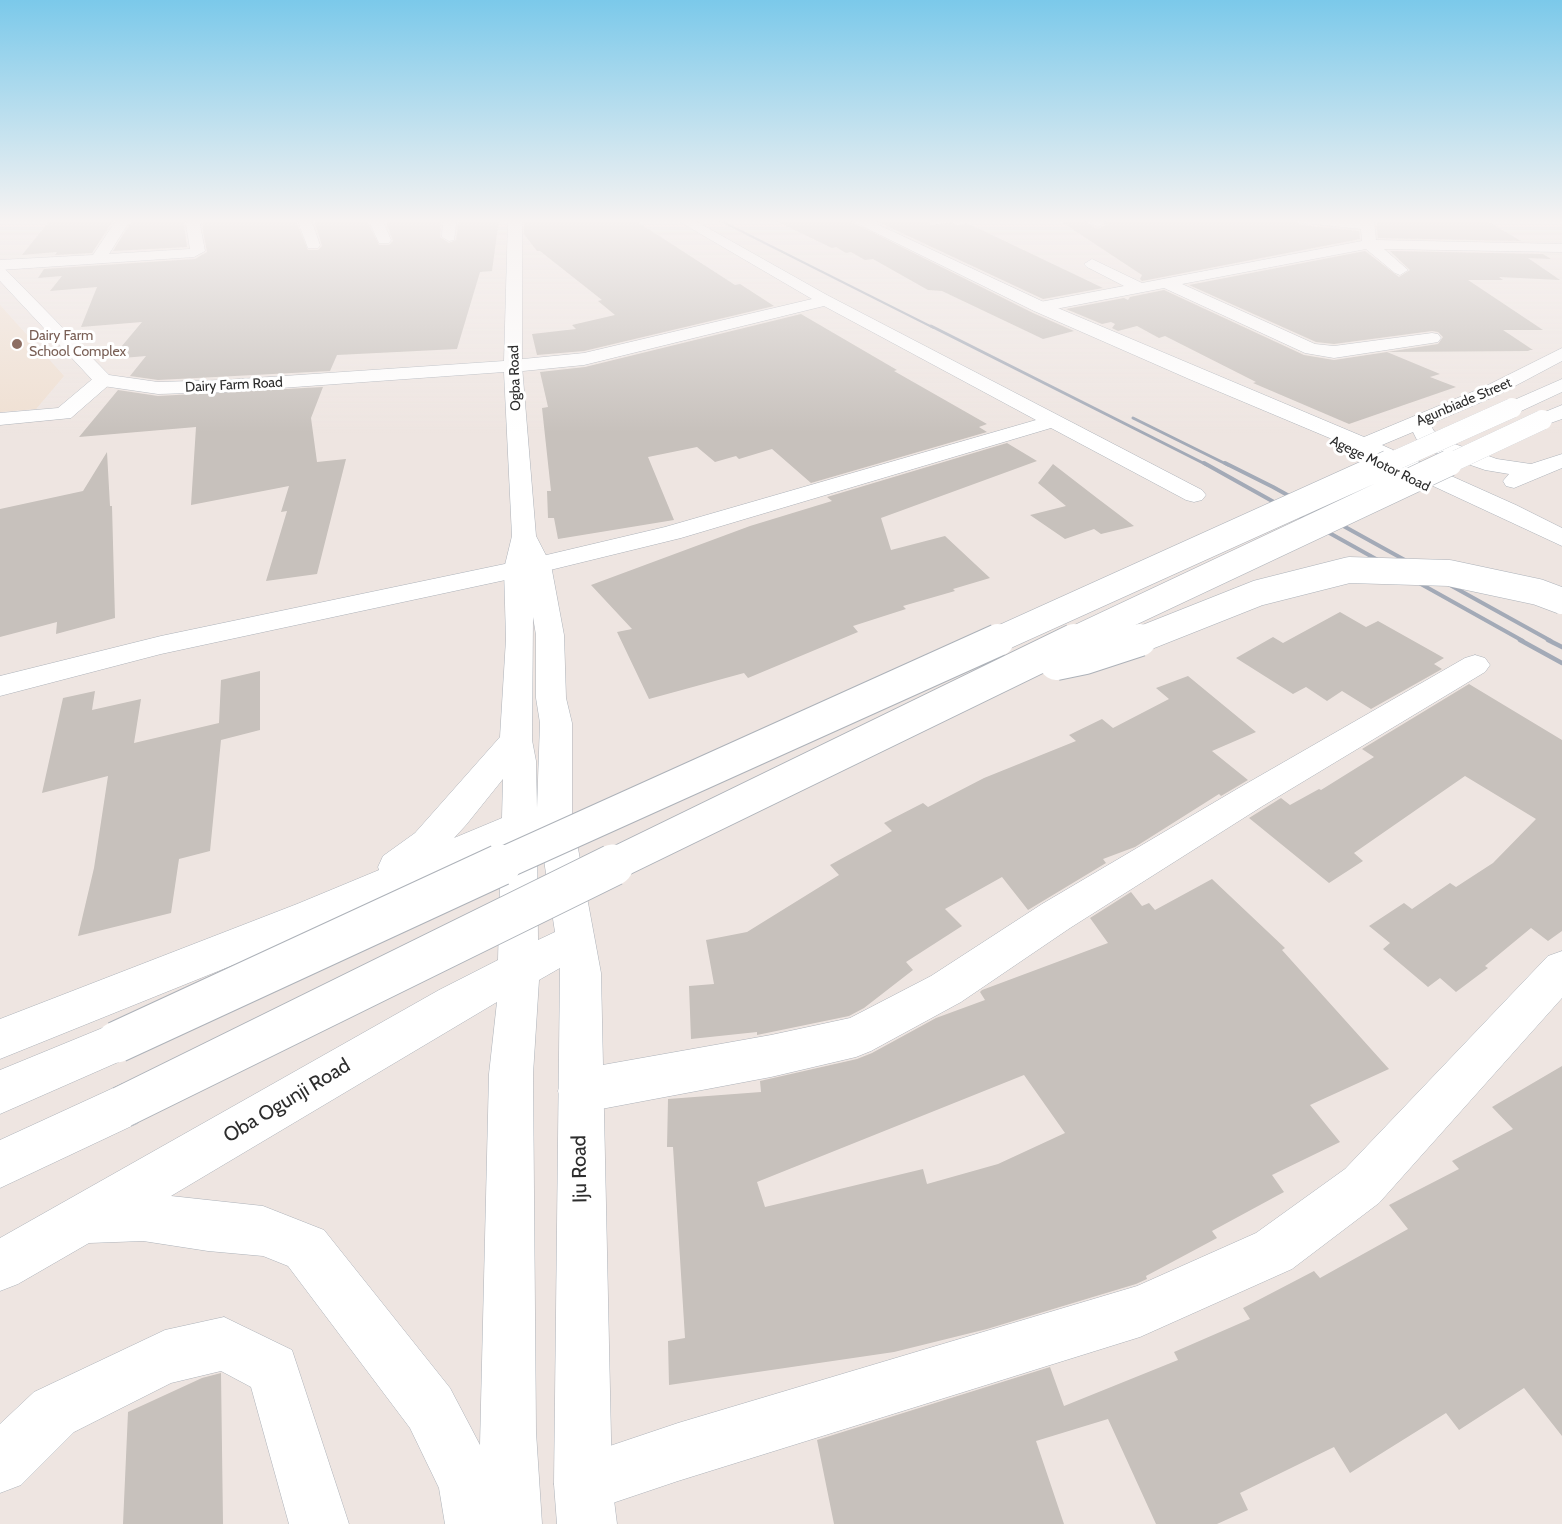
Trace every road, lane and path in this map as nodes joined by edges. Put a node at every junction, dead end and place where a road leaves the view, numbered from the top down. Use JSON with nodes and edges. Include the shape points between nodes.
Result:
{"nodes":[{"id":1,"x":17,"y":290,"type":"edge"},
{"id":2,"x":514,"y":290,"type":"edge"},
{"id":3,"x":807,"y":290,"type":"edge"},
{"id":4,"x":1005,"y":290,"type":"edge"},
{"id":5,"x":1130,"y":290,"type":"edge"},
{"id":6,"x":1183,"y":290,"type":"edge"},
{"id":7,"x":826,"y":301,"type":"junction"},
{"id":8,"x":1040,"y":307,"type":"junction"},
{"id":9,"x":1431,"y":338,"type":"dead end"},
{"id":10,"x":1562,"y":354,"type":"edge"},
{"id":11,"x":513,"y":366,"type":"junction"},
{"id":12,"x":1196,"y":375,"type":"junction"},
{"id":13,"x":103,"y":380,"type":"junction"},
{"id":14,"x":1562,"y":385,"type":"edge"},
{"id":15,"x":1552,"y":416,"type":"edge"},
{"id":16,"x":0,"y":419,"type":"edge"},
{"id":17,"x":1053,"y":421,"type":"junction"},
{"id":18,"x":1419,"y":421,"type":"junction"},
{"id":19,"x":1363,"y":445,"type":"junction"},
{"id":20,"x":1562,"y":461,"type":"edge"},
{"id":21,"x":1532,"y":471,"type":"junction"},
{"id":22,"x":1194,"y":495,"type":"dead end"},
{"id":23,"x":1467,"y":500,"type":"junction"},
{"id":24,"x":1562,"y":538,"type":"edge"},
{"id":25,"x":1562,"y":557,"type":"edge"},
{"id":26,"x":528,"y":567,"type":"junction"},
{"id":27,"x":1562,"y":601,"type":"edge"},
{"id":28,"x":1475,"y":665,"type":"dead end"},
{"id":29,"x":1001,"y":674,"type":"junction"},
{"id":30,"x":0,"y":686,"type":"edge"},
{"id":31,"x":516,"y":740,"type":"junction"},
{"id":32,"x":537,"y":821,"type":"junction"},
{"id":33,"x":311,"y":916,"type":"junction"},
{"id":34,"x":576,"y":940,"type":"junction"},
{"id":35,"x":1562,"y":969,"type":"edge"},
{"id":36,"x":517,"y":973,"type":"junction"},
{"id":37,"x":0,"y":1039,"type":"edge"},
{"id":38,"x":579,"y":1091,"type":"junction"},
{"id":39,"x":0,"y":1092,"type":"edge"},
{"id":40,"x":0,"y":1164,"type":"edge"},
{"id":41,"x":82,"y":1220,"type":"junction"},
{"id":42,"x":0,"y":1266,"type":"edge"},
{"id":43,"x":0,"y":1464,"type":"edge"},
{"id":44,"x":585,"y":1504,"type":"edge"},
{"id":45,"x":319,"y":1524,"type":"edge"},
{"id":46,"x":475,"y":1524,"type":"edge"},
{"id":47,"x":512,"y":1524,"type":"edge"}],
"edges":[{"from":1,"to":13,"type":"main road"},
{"from":2,"to":11,"type":"main road","name":"Ogba Road"},
{"from":3,"to":7,"type":"main road"},
{"from":4,"to":8,"type":"main road","name":"Agege Motor Road"},
{"from":5,"to":8,"type":"main road"},
{"from":6,"to":9,"type":"main road","via":[[1311,349],[1334,352]]},
{"from":7,"to":11,"type":"main road","name":"Dairy Farm Road","via":[[584,359]]},
{"from":7,"to":17,"type":"main road"},
{"from":8,"to":12,"type":"main road","name":"Agege Motor Road"},
{"from":10,"to":18,"type":"main road","name":"Agunbiade Street","via":[[1491,391]]},
{"from":11,"to":13,"type":"main road","name":"Dairy Farm Road","via":[[225,386],[158,388]]},
{"from":11,"to":26,"type":"main road","name":"Ogba Road"},
{"from":12,"to":19,"type":"main road","name":"Agege Motor Road"},
{"from":12,"to":23,"type":"main road","name":"Agege Motor Road","via":[[1206,384]]},
{"from":13,"to":16,"type":"main road","via":[[64,414]]},
{"from":14,"to":39,"type":"main road","bridge":true},
{"from":15,"to":29,"type":"main road","bridge":true},
{"from":17,"to":22,"type":"main road"},
{"from":17,"to":26,"type":"main road","via":[[672,533]]},
{"from":18,"to":19,"type":"main road","name":"Agunbiade Street"},
{"from":18,"to":21,"type":"main road","via":[[1425,435],[1440,447],[1493,465]]},
{"from":19,"to":23,"type":"main road","name":"Agege Motor Road"},
{"from":20,"to":21,"type":"main road"},
{"from":21,"to":23,"type":"main road"},
{"from":23,"to":24,"type":"main road","name":"Agege Motor Road","via":[[1508,510]]},
{"from":23,"to":25,"type":"main road","name":"Agege Motor Road"},
{"from":26,"to":30,"type":"main road","via":[[161,645]]},
{"from":26,"to":31,"type":"main road","name":"Ogba Road"},
{"from":26,"to":32,"type":"main road","name":"Ogba Road","via":[[550,635],[551,698],[556,723]]},
{"from":27,"to":29,"type":"main road","bridge":true,"via":[[1449,573],[1349,570],[1258,592],[1085,658]]},
{"from":28,"to":38,"type":"main road","via":[[1056,916],[946,988],[856,1037]]},
{"from":29,"to":40,"type":"main road","bridge":true},
{"from":31,"to":32,"type":"main road","name":"Ogba Road"},
{"from":31,"to":33,"type":"main road","via":[[428,843],[373,883]]},
{"from":32,"to":33,"type":"main road"},
{"from":32,"to":34,"type":"main road","name":"Iju Road"},
{"from":32,"to":36,"type":"main road"},
{"from":33,"to":37,"type":"main road"},
{"from":34,"to":36,"type":"main road","name":"Oba Ogunji Road"},
{"from":34,"to":38,"type":"main road","name":"Iju Road","via":[[581,974]]},
{"from":35,"to":44,"type":"main road","via":[[1362,1186],[1274,1251],[1140,1311],[678,1452]]},
{"from":36,"to":41,"type":"main road","name":"Oba Ogunji Road","via":[[413,1027]]},
{"from":36,"to":47,"type":"main road","via":[[511,1074],[508,1420]]},
{"from":38,"to":44,"type":"main road","name":"Iju Road"},
{"from":41,"to":42,"type":"main road","name":"Oba Ogunji Road"},
{"from":41,"to":46,"type":"main road","via":[[143,1216],[263,1231],[306,1248],[430,1408],[468,1483]]},
{"from":43,"to":45,"type":"main road","via":[[54,1412],[165,1357],[224,1344],[273,1369]]}]}
